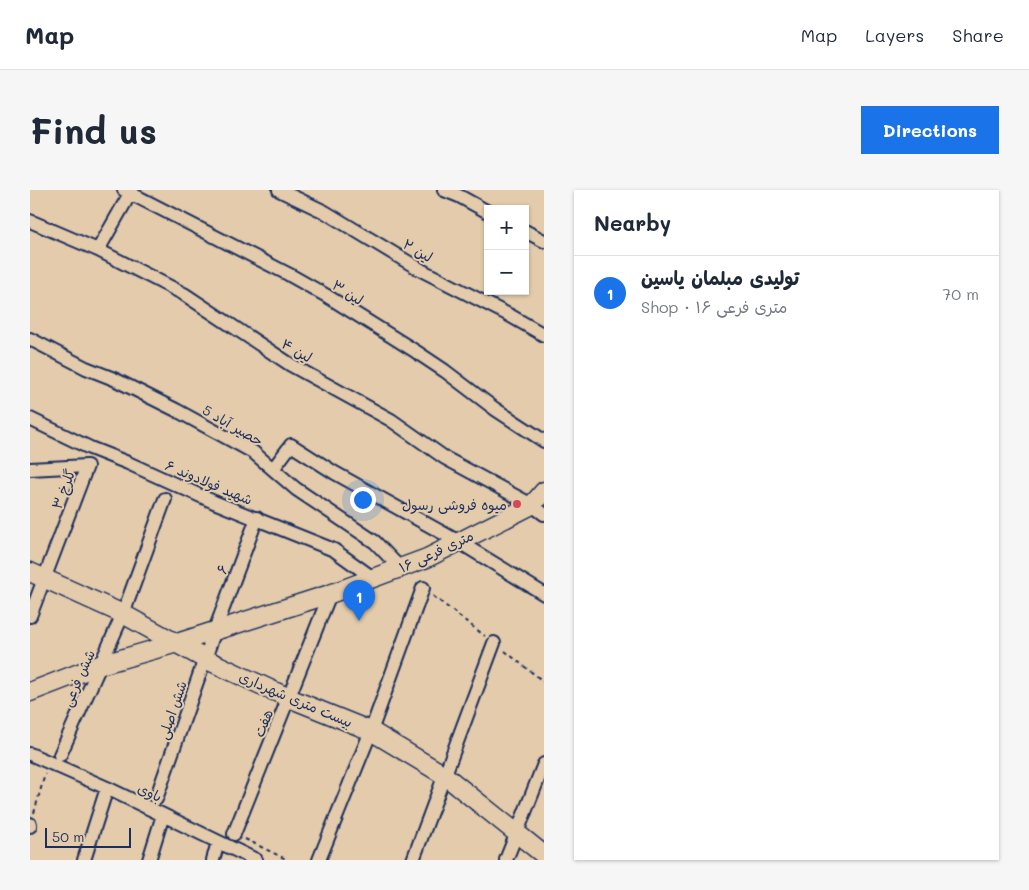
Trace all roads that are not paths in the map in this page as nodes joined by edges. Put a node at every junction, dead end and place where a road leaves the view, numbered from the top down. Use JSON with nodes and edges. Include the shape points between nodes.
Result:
{"nodes":[{"id":1,"x":279,"y":190,"type":"edge"},
{"id":2,"x":444,"y":190,"type":"edge"},
{"id":3,"x":128,"y":191,"type":"edge"},
{"id":4,"x":484,"y":210,"type":"edge"},
{"id":5,"x":30,"y":221,"type":"edge"},
{"id":6,"x":529,"y":233,"type":"edge"},
{"id":7,"x":544,"y":241,"type":"edge"},
{"id":8,"x":98,"y":250,"type":"junction"},
{"id":9,"x":544,"y":336,"type":"edge"},
{"id":10,"x":30,"y":338,"type":"edge"},
{"id":11,"x":30,"y":419,"type":"edge"},
{"id":12,"x":544,"y":441,"type":"edge"},
{"id":13,"x":30,"y":469,"type":"edge"},
{"id":14,"x":273,"y":469,"type":"junction"},
{"id":15,"x":544,"y":491,"type":"edge"},
{"id":16,"x":165,"y":499,"type":"dead end"},
{"id":17,"x":538,"y":510,"type":"edge"},
{"id":18,"x":257,"y":518,"type":"junction"},
{"id":19,"x":458,"y":542,"type":"junction"},
{"id":20,"x":400,"y":568,"type":"junction"},
{"id":21,"x":37,"y":576,"type":"edge"},
{"id":22,"x":373,"y":578,"type":"junction"},
{"id":23,"x":423,"y":588,"type":"road end"},
{"id":24,"x":330,"y":594,"type":"junction"},
{"id":25,"x":544,"y":594,"type":"edge"},
{"id":26,"x":123,"y":614,"type":"junction"},
{"id":27,"x":30,"y":616,"type":"edge"},
{"id":28,"x":215,"y":630,"type":"junction"},
{"id":29,"x":177,"y":643,"type":"junction"},
{"id":30,"x":494,"y":643,"type":"road end"},
{"id":31,"x":205,"y":659,"type":"junction"},
{"id":32,"x":100,"y":665,"type":"junction"},
{"id":33,"x":30,"y":692,"type":"edge"},
{"id":34,"x":289,"y":698,"type":"junction"},
{"id":35,"x":372,"y":731,"type":"junction"},
{"id":36,"x":30,"y":754,"type":"edge"},
{"id":37,"x":60,"y":755,"type":"dead end"},
{"id":38,"x":544,"y":764,"type":"edge"},
{"id":39,"x":444,"y":775,"type":"junction"},
{"id":40,"x":107,"y":788,"type":"junction"},
{"id":41,"x":156,"y":799,"type":"dead end"},
{"id":42,"x":163,"y":815,"type":"junction"},
{"id":43,"x":234,"y":834,"type":"dead end"},
{"id":44,"x":516,"y":834,"type":"junction"},
{"id":45,"x":218,"y":842,"type":"junction"},
{"id":46,"x":544,"y":854,"type":"edge"},
{"id":47,"x":84,"y":860,"type":"edge"},
{"id":48,"x":149,"y":860,"type":"edge"},
{"id":49,"x":213,"y":860,"type":"edge"},
{"id":50,"x":256,"y":860,"type":"edge"},
{"id":51,"x":320,"y":860,"type":"edge"},
{"id":52,"x":413,"y":860,"type":"edge"},
{"id":53,"x":506,"y":860,"type":"edge"}],
"edges":[{"from":1,"to":9,"type":"street","name":"لین ۲","via":[[325,212],[421,270]]},
{"from":2,"to":4,"type":"street"},
{"from":3,"to":8,"type":"street"},
{"from":3,"to":12,"type":"street","name":"لین ۳","via":[[327,296],[416,351]]},
{"from":5,"to":8,"type":"street","name":"لین ۴"},
{"from":6,"to":7,"type":"street"},
{"from":8,"to":17,"type":"street","name":"لین ۴","via":[[184,294],[291,365],[391,420],[445,458]]},
{"from":10,"to":14,"type":"street","name":"حصیر آباد 5","via":[[176,410],[252,452]]},
{"from":11,"to":18,"type":"street","name":"شهید فولادوند ۶","via":[[90,448]]},
{"from":13,"to":21,"type":"street","name":"گلرخ ۳","via":[[87,466]]},
{"from":14,"to":19,"type":"street","via":[[291,445]]},
{"from":14,"to":20,"type":"street","name":"حصیر آباد 5","via":[[296,489],[375,542]]},
{"from":15,"to":17,"type":"street","name":"۱۶ متری فرعی"},
{"from":16,"to":26,"type":"street","name":"شش فرعی"},
{"from":17,"to":19,"type":"street","name":"۱۶ متری فرعی"},
{"from":18,"to":22,"type":"street","name":"شهید فولادوند ۶","via":[[334,550]]},
{"from":18,"to":28,"type":"street","name":"۶"},
{"from":19,"to":20,"type":"street","name":"۱۶ متری فرعی"},
{"from":19,"to":25,"type":"street"},
{"from":20,"to":22,"type":"street","name":"۱۶ متری فرعی"},
{"from":21,"to":26,"type":"street","name":"بیست متری شهرداری"},
{"from":21,"to":27,"type":"street","name":"گلرخ ۳"},
{"from":22,"to":24,"type":"street","name":"۱۶ متری فرعی"},
{"from":23,"to":35,"type":"street"},
{"from":24,"to":28,"type":"street","name":"۱۶ متری فرعی"},
{"from":24,"to":34,"type":"street","name":"هفت"},
{"from":26,"to":29,"type":"street","name":"بیست متری شهرداری"},
{"from":26,"to":32,"type":"street","name":"شش فرعی"},
{"from":28,"to":29,"type":"street","name":"۱۶ متری فرعی"},
{"from":28,"to":31,"type":"street","name":"شش اصلی"},
{"from":29,"to":31,"type":"street","name":"بیست متری شهرداری"},
{"from":29,"to":32,"type":"street","name":"۱۶ متری فرعی"},
{"from":30,"to":39,"type":"street"},
{"from":31,"to":34,"type":"street","name":"بیست متری شهرداری"},
{"from":31,"to":41,"type":"street","name":"شش اصلی"},
{"from":32,"to":33,"type":"street","name":"۱۶ متری فرعی"},
{"from":32,"to":37,"type":"street","name":"شش فرعی"},
{"from":34,"to":35,"type":"street","name":"بیست متری شهرداری"},
{"from":34,"to":43,"type":"street","name":"هفت"},
{"from":35,"to":39,"type":"street","name":"بیست متری شهرداری"},
{"from":35,"to":51,"type":"street"},
{"from":36,"to":40,"type":"street","name":"باوی"},
{"from":38,"to":44,"type":"street"},
{"from":39,"to":44,"type":"street","name":"بیست متری شهرداری"},
{"from":39,"to":52,"type":"street"},
{"from":40,"to":42,"type":"street","name":"باوی"},
{"from":40,"to":47,"type":"street"},
{"from":42,"to":45,"type":"street","name":"باوی"},
{"from":42,"to":48,"type":"street"},
{"from":44,"to":46,"type":"street","name":"بیست متری شهرداری"},
{"from":44,"to":53,"type":"street"},
{"from":45,"to":49,"type":"street"},
{"from":45,"to":50,"type":"street","name":"باوی"}]}
